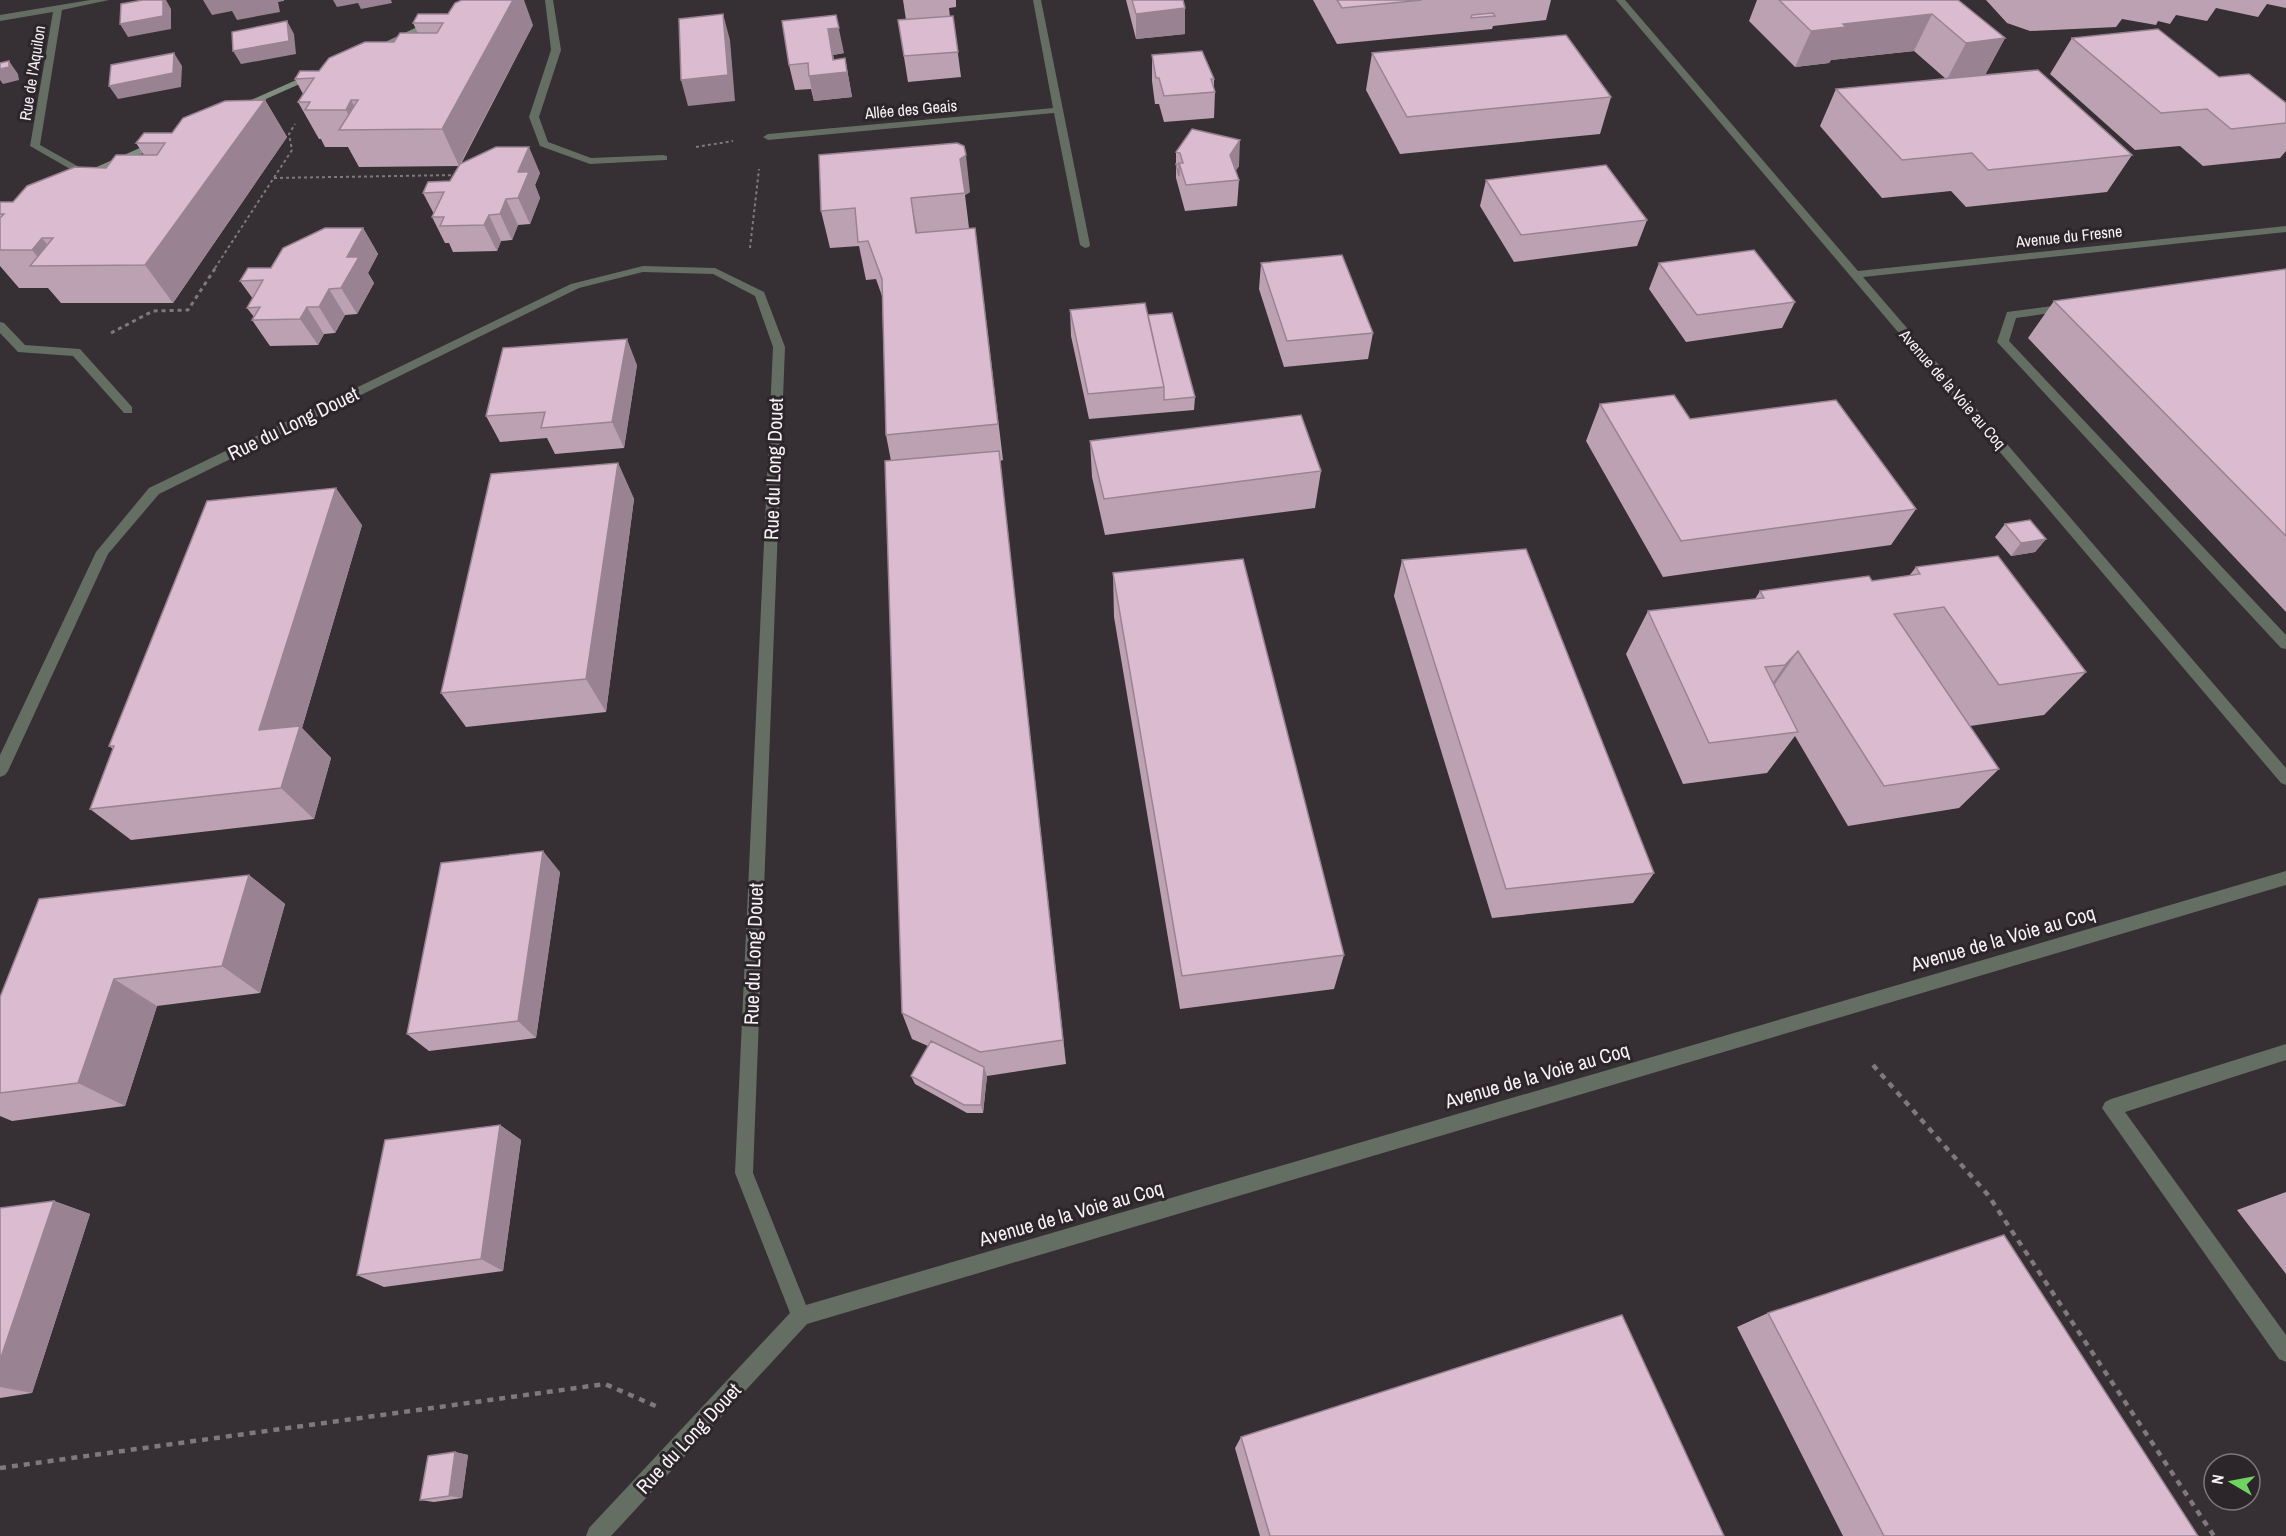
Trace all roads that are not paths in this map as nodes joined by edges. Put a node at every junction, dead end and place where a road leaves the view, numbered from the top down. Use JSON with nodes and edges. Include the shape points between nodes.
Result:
{"nodes":[{"id":1,"x":105,"y":0,"type":"edge"},
{"id":2,"x":549,"y":0,"type":"edge"},
{"id":3,"x":1037,"y":0,"type":"edge"},
{"id":4,"x":1620,"y":0,"type":"edge"},
{"id":5,"x":58,"y":8,"type":"junction"},
{"id":6,"x":0,"y":18,"type":"edge"},
{"id":7,"x":439,"y":20,"type":"edge"},
{"id":8,"x":368,"y":53,"type":"edge"},
{"id":9,"x":327,"y":70,"type":"edge"},
{"id":10,"x":1058,"y":110,"type":"junction"},
{"id":11,"x":232,"y":111,"type":"edge"},
{"id":12,"x":768,"y":137,"type":"road end"},
{"id":13,"x":169,"y":138,"type":"edge"},
{"id":14,"x":663,"y":158,"type":"road end"},
{"id":15,"x":84,"y":174,"type":"junction"},
{"id":16,"x":73,"y":179,"type":"edge"},
{"id":17,"x":2286,"y":229,"type":"edge"},
{"id":18,"x":1085,"y":245,"type":"dead end"},
{"id":19,"x":1855,"y":275,"type":"junction"},
{"id":20,"x":2080,"y":306,"type":"edge"},
{"id":21,"x":0,"y":326,"type":"edge"},
{"id":22,"x":128,"y":410,"type":"dead end"},
{"id":23,"x":2286,"y":644,"type":"edge"},
{"id":24,"x":0,"y":771,"type":"edge"},
{"id":25,"x":2286,"y":779,"type":"edge"},
{"id":26,"x":2284,"y":882,"type":"edge"},
{"id":27,"x":2286,"y":1052,"type":"edge"},
{"id":28,"x":801,"y":1316,"type":"junction"},
{"id":29,"x":2286,"y":1352,"type":"edge"},
{"id":30,"x":597,"y":1536,"type":"edge"}],
"edges":[{"from":1,"to":5,"type":"street"},
{"from":2,"to":14,"type":"street","via":[[556,50],[534,117],[544,144],[590,161]]},
{"from":3,"to":10,"type":"street"},
{"from":4,"to":19,"type":"street","name":"Avenue de la Voie au Coq"},
{"from":5,"to":6,"type":"street","name":"Rue de l'Aquilon"},
{"from":5,"to":15,"type":"street","name":"Rue de l'Aquilon","via":[[35,146]]},
{"from":7,"to":8,"type":"street"},
{"from":9,"to":11,"type":"street"},
{"from":10,"to":12,"type":"street","name":"Allée des Geais"},
{"from":10,"to":18,"type":"street"},
{"from":13,"to":15,"type":"street"},
{"from":15,"to":16,"type":"street"},
{"from":17,"to":19,"type":"street","name":"Avenue du Fresne"},
{"from":19,"to":25,"type":"street","name":"Avenue de la Voie au Coq"},
{"from":20,"to":23,"type":"street","via":[[2011,315],[2003,342]]},
{"from":21,"to":22,"type":"street","via":[[22,349],[76,352]]},
{"from":24,"to":28,"type":"street","name":"Rue du Long Douet","via":[[103,552],[154,491],[575,286],[643,269],[715,271],[760,294],[778,347],[744,1173]]},
{"from":26,"to":28,"type":"street","name":"Avenue de la Voie au Coq"},
{"from":27,"to":29,"type":"street","via":[[2111,1108]]},
{"from":28,"to":30,"type":"street","name":"Rue du Long Douet"}]}
